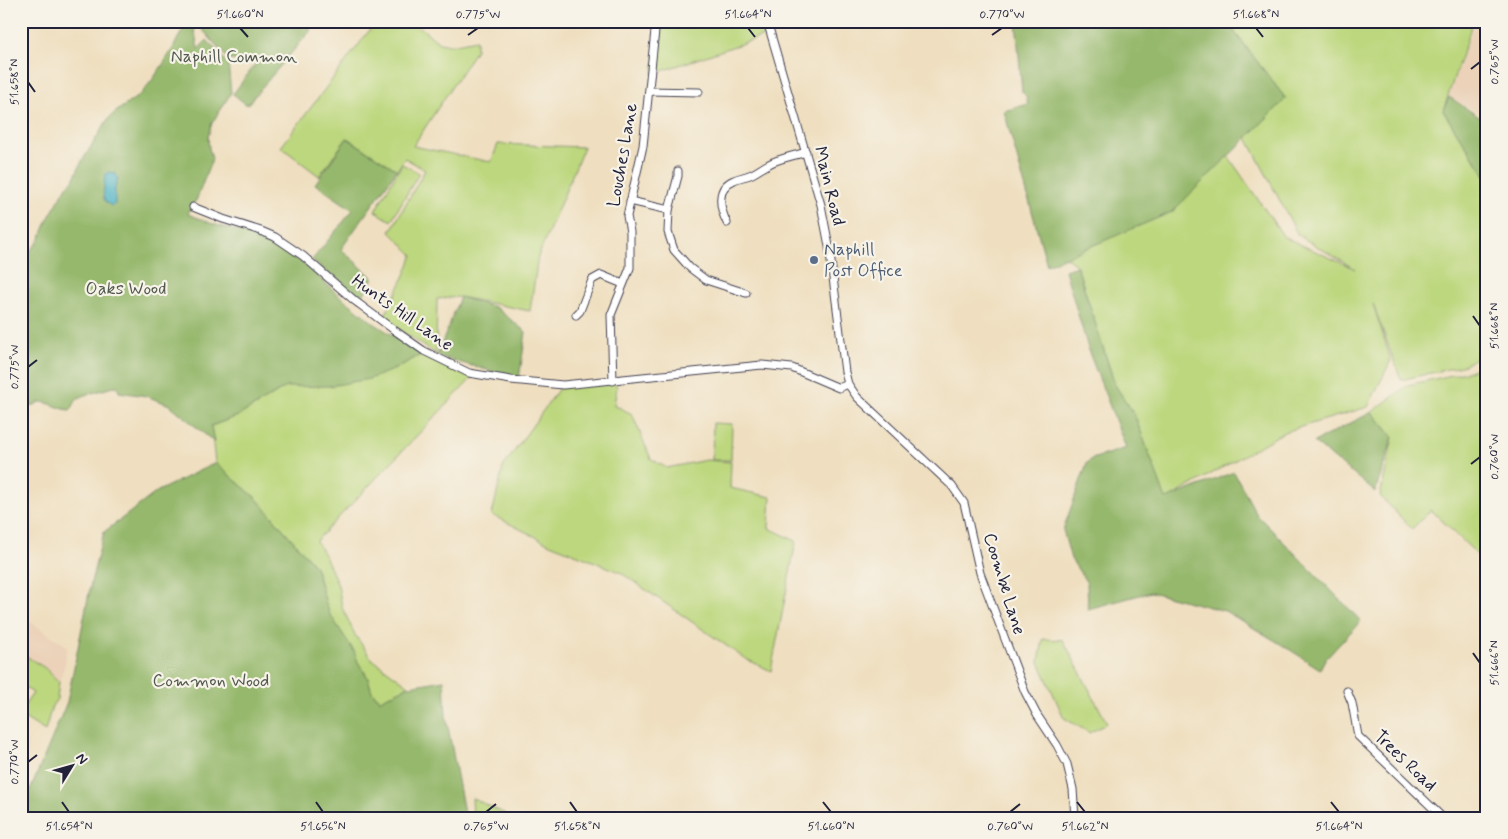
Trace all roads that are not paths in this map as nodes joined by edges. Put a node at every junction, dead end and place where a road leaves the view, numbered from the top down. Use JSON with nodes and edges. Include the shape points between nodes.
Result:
{"nodes":[{"id":1,"x":656,"y":21,"type":"edge"},
{"id":2,"x":767,"y":21,"type":"edge"},
{"id":3,"x":649,"y":91,"type":"junction"},
{"id":4,"x":698,"y":92,"type":"dead end"},
{"id":5,"x":806,"y":152,"type":"junction"},
{"id":6,"x":678,"y":171,"type":"dead end"},
{"id":7,"x":630,"y":201,"type":"junction"},
{"id":8,"x":193,"y":207,"type":"dead end"},
{"id":9,"x":669,"y":210,"type":"junction"},
{"id":10,"x":727,"y":223,"type":"dead end"},
{"id":11,"x":624,"y":284,"type":"junction"},
{"id":12,"x":746,"y":294,"type":"dead end"},
{"id":13,"x":576,"y":315,"type":"dead end"},
{"id":14,"x":613,"y":381,"type":"junction"},
{"id":15,"x":850,"y":388,"type":"junction"},
{"id":16,"x":1347,"y":691,"type":"dead end"},
{"id":17,"x":1075,"y":818,"type":"edge"},
{"id":18,"x":1443,"y":818,"type":"edge"}],
"edges":[{"from":1,"to":3,"type":"street","name":"Louches Lane"},
{"from":2,"to":5,"type":"street","name":"Main Road"},
{"from":3,"to":4,"type":"street"},
{"from":3,"to":7,"type":"street","name":"Louches Lane","via":[[643,146]]},
{"from":5,"to":10,"type":"street","via":[[769,164],[726,184],[721,192]]},
{"from":5,"to":15,"type":"street","name":"Main Road","via":[[821,205]]},
{"from":6,"to":9,"type":"street"},
{"from":7,"to":9,"type":"street"},
{"from":7,"to":11,"type":"street","name":"Louches Lane","via":[[627,216],[630,268]]},
{"from":8,"to":14,"type":"street","name":"Hunts Hill Lane","via":[[275,237],[394,330],[469,373],[563,385]]},
{"from":9,"to":12,"type":"street","via":[[668,232],[674,250],[690,268],[706,280]]},
{"from":11,"to":13,"type":"street","via":[[601,275],[592,280]]},
{"from":11,"to":14,"type":"street","name":"Louches Lane","via":[[610,315]]},
{"from":14,"to":15,"type":"street","name":"Hunts Hill Lane","via":[[762,365],[792,368],[839,388]]},
{"from":15,"to":17,"type":"street","name":"Coombe Lane","via":[[938,472],[964,502],[980,573],[1025,692],[1067,764],[1074,789]]},
{"from":16,"to":18,"type":"street","name":"Trees Road","via":[[1358,736]]}]}
